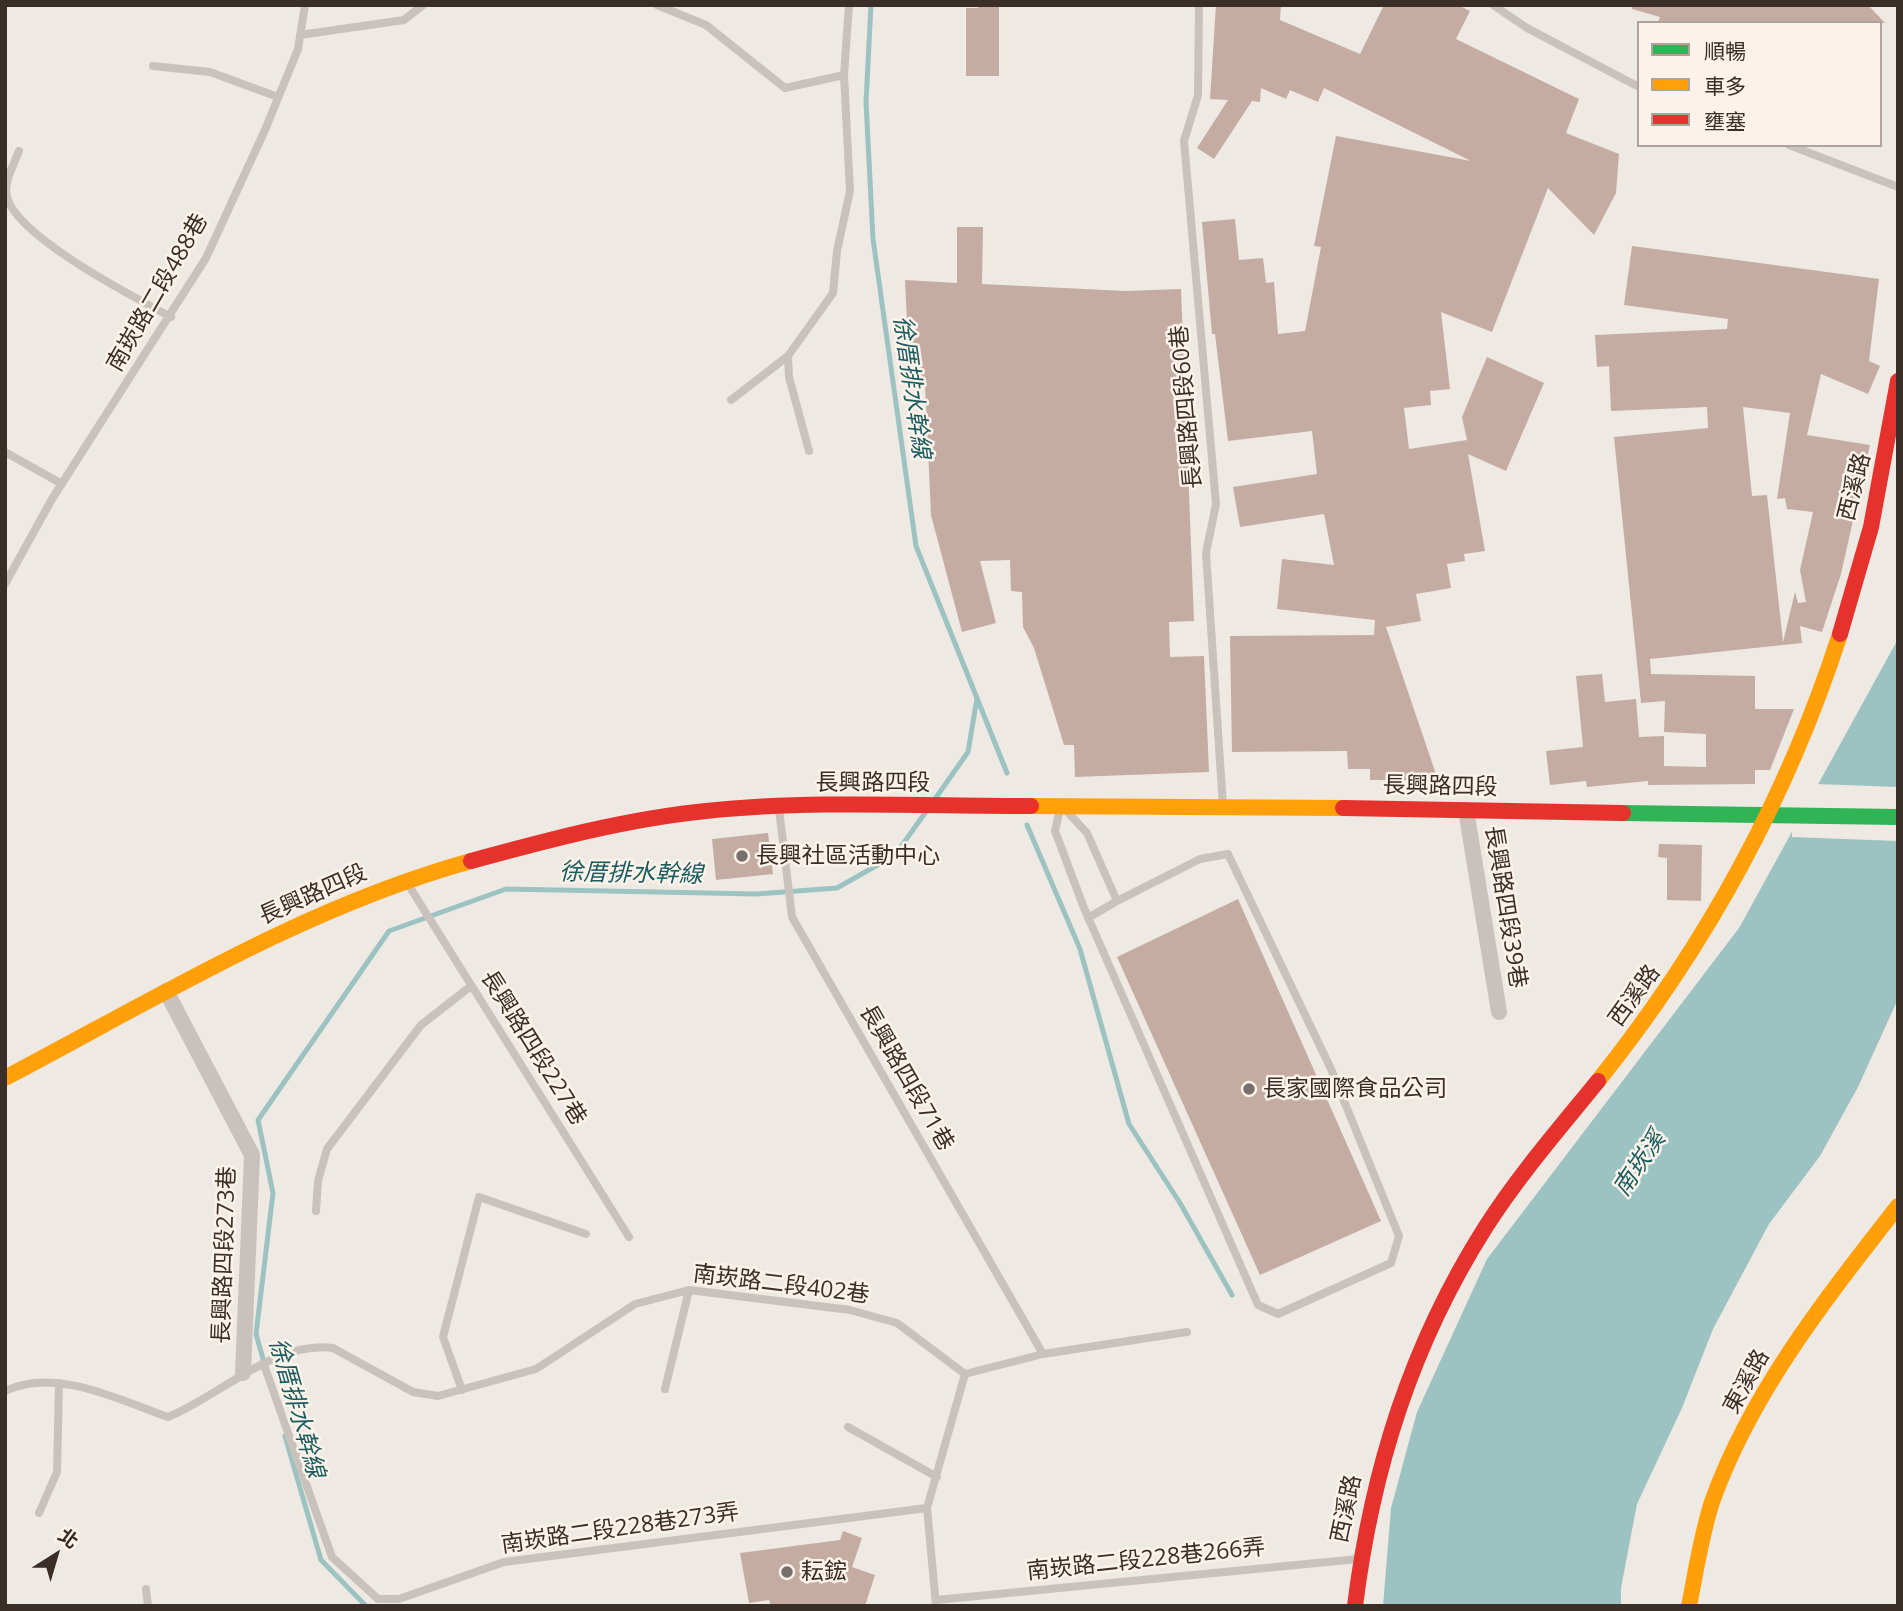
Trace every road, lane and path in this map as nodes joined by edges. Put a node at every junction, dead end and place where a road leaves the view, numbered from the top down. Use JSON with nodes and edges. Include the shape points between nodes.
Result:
{"nodes":[{"id":1,"x":305,"y":5,"type":"edge"},
{"id":2,"x":423,"y":5,"type":"edge"},
{"id":3,"x":657,"y":5,"type":"edge"},
{"id":4,"x":849,"y":5,"type":"edge"},
{"id":5,"x":1199,"y":5,"type":"edge"},
{"id":6,"x":1493,"y":5,"type":"edge"},
{"id":7,"x":300,"y":35,"type":"junction"},
{"id":8,"x":153,"y":66,"type":"dead end"},
{"id":9,"x":844,"y":75,"type":"junction"},
{"id":10,"x":1637,"y":86,"type":"edge"},
{"id":11,"x":278,"y":97,"type":"junction"},
{"id":12,"x":1794,"y":147,"type":"edge"},
{"id":13,"x":19,"y":151,"type":"dead end"},
{"id":14,"x":1898,"y":187,"type":"edge"},
{"id":15,"x":171,"y":317,"type":"junction"},
{"id":16,"x":788,"y":356,"type":"junction"},
{"id":17,"x":1898,"y":381,"type":"edge"},
{"id":18,"x":731,"y":400,"type":"dead end"},
{"id":19,"x":809,"y":451,"type":"dead end"},
{"id":20,"x":5,"y":452,"type":"edge"},
{"id":21,"x":61,"y":484,"type":"junction"},
{"id":22,"x":5,"y":583,"type":"edge"},
{"id":23,"x":1061,"y":805,"type":"junction"},
{"id":24,"x":1223,"y":806,"type":"junction"},
{"id":25,"x":779,"y":807,"type":"junction"},
{"id":26,"x":1466,"y":810,"type":"junction"},
{"id":27,"x":1769,"y":813,"type":"junction"},
{"id":28,"x":1898,"y":817,"type":"edge"},
{"id":29,"x":405,"y":879,"type":"junction"},
{"id":30,"x":1117,"y":901,"type":"junction"},
{"id":31,"x":1088,"y":918,"type":"junction"},
{"id":32,"x":471,"y":986,"type":"junction"},
{"id":33,"x":166,"y":991,"type":"junction"},
{"id":34,"x":1499,"y":1012,"type":"dead end"},
{"id":35,"x":5,"y":1078,"type":"edge"},
{"id":36,"x":1898,"y":1206,"type":"edge"},
{"id":37,"x":316,"y":1211,"type":"dead end"},
{"id":38,"x":586,"y":1234,"type":"dead end"},
{"id":39,"x":629,"y":1237,"type":"dead end"},
{"id":40,"x":689,"y":1290,"type":"junction"},
{"id":41,"x":1187,"y":1332,"type":"dead end"},
{"id":42,"x":1043,"y":1354,"type":"junction"},
{"id":43,"x":264,"y":1365,"type":"junction"},
{"id":44,"x":243,"y":1373,"type":"junction"},
{"id":45,"x":965,"y":1374,"type":"junction"},
{"id":46,"x":60,"y":1383,"type":"junction"},
{"id":47,"x":665,"y":1389,"type":"dead end"},
{"id":48,"x":462,"y":1390,"type":"junction"},
{"id":49,"x":5,"y":1391,"type":"edge"},
{"id":50,"x":848,"y":1427,"type":"dead end"},
{"id":51,"x":937,"y":1476,"type":"junction"},
{"id":52,"x":927,"y":1508,"type":"junction"},
{"id":53,"x":39,"y":1513,"type":"dead end"},
{"id":54,"x":1359,"y":1559,"type":"junction"},
{"id":55,"x":146,"y":1590,"type":"dead end"},
{"id":56,"x":936,"y":1603,"type":"edge"},
{"id":57,"x":148,"y":1606,"type":"edge"},
{"id":58,"x":1355,"y":1606,"type":"edge"},
{"id":59,"x":1689,"y":1606,"type":"edge"}],
"edges":[{"from":1,"to":7,"type":"lane","name":"南崁路二段488巷"},
{"from":2,"to":7,"type":"lane","via":[[404,20]]},
{"from":3,"to":9,"type":"lane","via":[[706,25],[785,88]]},
{"from":4,"to":9,"type":"lane"},
{"from":5,"to":24,"type":"lane","name":"長興路四段60巷","via":[[1198,96],[1184,141],[1216,504],[1206,553]]},
{"from":6,"to":10,"type":"lane"},
{"from":7,"to":11,"type":"lane","name":"南崁路二段488巷"},
{"from":8,"to":11,"type":"lane","via":[[210,72]]},
{"from":9,"to":16,"type":"lane","via":[[850,191],[836,251],[833,293]]},
{"from":11,"to":15,"type":"lane","name":"南崁路二段488巷","via":[[206,258]]},
{"from":12,"to":14,"type":"lane"},
{"from":13,"to":15,"type":"lane","via":[[6,197],[22,222],[96,277]]},
{"from":15,"to":21,"type":"lane","name":"南崁路二段488巷"},
{"from":16,"to":18,"type":"lane"},
{"from":16,"to":19,"type":"lane","via":[[789,377]]},
{"from":17,"to":27,"type":"street","name":"西溪路","via":[[1891,436],[1840,640]]},
{"from":20,"to":21,"type":"lane"},
{"from":21,"to":22,"type":"lane","name":"南崁路二段488巷"},
{"from":23,"to":24,"type":"street","name":"長興路四段"},
{"from":23,"to":25,"type":"street","name":"長興路四段"},
{"from":23,"to":30,"type":"lane","via":[[1087,833]]},
{"from":23,"to":31,"type":"lane","via":[[1055,831]]},
{"from":24,"to":26,"type":"street","name":"長興路四段"},
{"from":25,"to":29,"type":"street","name":"長興路四段","via":[[705,811],[580,831]]},
{"from":25,"to":42,"type":"lane","name":"長興路四段71巷","via":[[792,917]]},
{"from":26,"to":27,"type":"street","name":"長興路四段"},
{"from":26,"to":34,"type":"street","name":"長興路四段39巷"},
{"from":27,"to":28,"type":"street","name":"長興路四段"},
{"from":27,"to":54,"type":"street","name":"西溪路","via":[[1718,911],[1653,1013],[1518,1180],[1441,1301],[1413,1357],[1385,1435]]},
{"from":29,"to":32,"type":"lane","name":"長興路四段227巷"},
{"from":29,"to":33,"type":"street","name":"長興路四段","via":[[311,917]]},
{"from":30,"to":31,"type":"lane"},
{"from":30,"to":31,"type":"lane","via":[[1200,859],[1228,854],[1331,1069],[1399,1236],[1391,1263],[1278,1314],[1258,1305]]},
{"from":32,"to":37,"type":"lane","via":[[421,1026],[327,1149]]},
{"from":32,"to":39,"type":"lane","name":"長興路四段227巷"},
{"from":33,"to":35,"type":"street","name":"長興路四段"},
{"from":33,"to":44,"type":"street","name":"長興路四段273巷","via":[[252,1155]]},
{"from":36,"to":59,"type":"street","name":"東溪路","via":[[1788,1354],[1745,1432],[1715,1493]]},
{"from":38,"to":48,"type":"lane","via":[[479,1197],[443,1337]]},
{"from":40,"to":45,"type":"lane","name":"南崁路二段402巷","via":[[850,1310],[897,1322]]},
{"from":40,"to":47,"type":"lane"},
{"from":40,"to":48,"type":"lane","name":"南崁路二段402巷","via":[[635,1304],[537,1369]]},
{"from":41,"to":42,"type":"lane"},
{"from":42,"to":45,"type":"lane"},
{"from":43,"to":44,"type":"lane","name":"南崁路二段402巷"},
{"from":43,"to":48,"type":"lane","name":"南崁路二段402巷","via":[[320,1346],[333,1348],[413,1392],[438,1396]]},
{"from":43,"to":52,"type":"lane","name":"南崁路二段228巷273弄","via":[[332,1557],[378,1599],[398,1599],[504,1562]]},
{"from":44,"to":46,"type":"lane","name":"南崁路二段402巷","via":[[167,1418]]},
{"from":45,"to":51,"type":"lane"},
{"from":46,"to":49,"type":"lane","name":"南崁路二段402巷"},
{"from":46,"to":53,"type":"lane","via":[[57,1472]]},
{"from":50,"to":51,"type":"lane"},
{"from":51,"to":52,"type":"lane"},
{"from":52,"to":56,"type":"lane"},
{"from":54,"to":56,"type":"lane","name":"南崁路二段228巷266弄"},
{"from":54,"to":58,"type":"street","name":"西溪路"},
{"from":55,"to":57,"type":"lane"}]}
